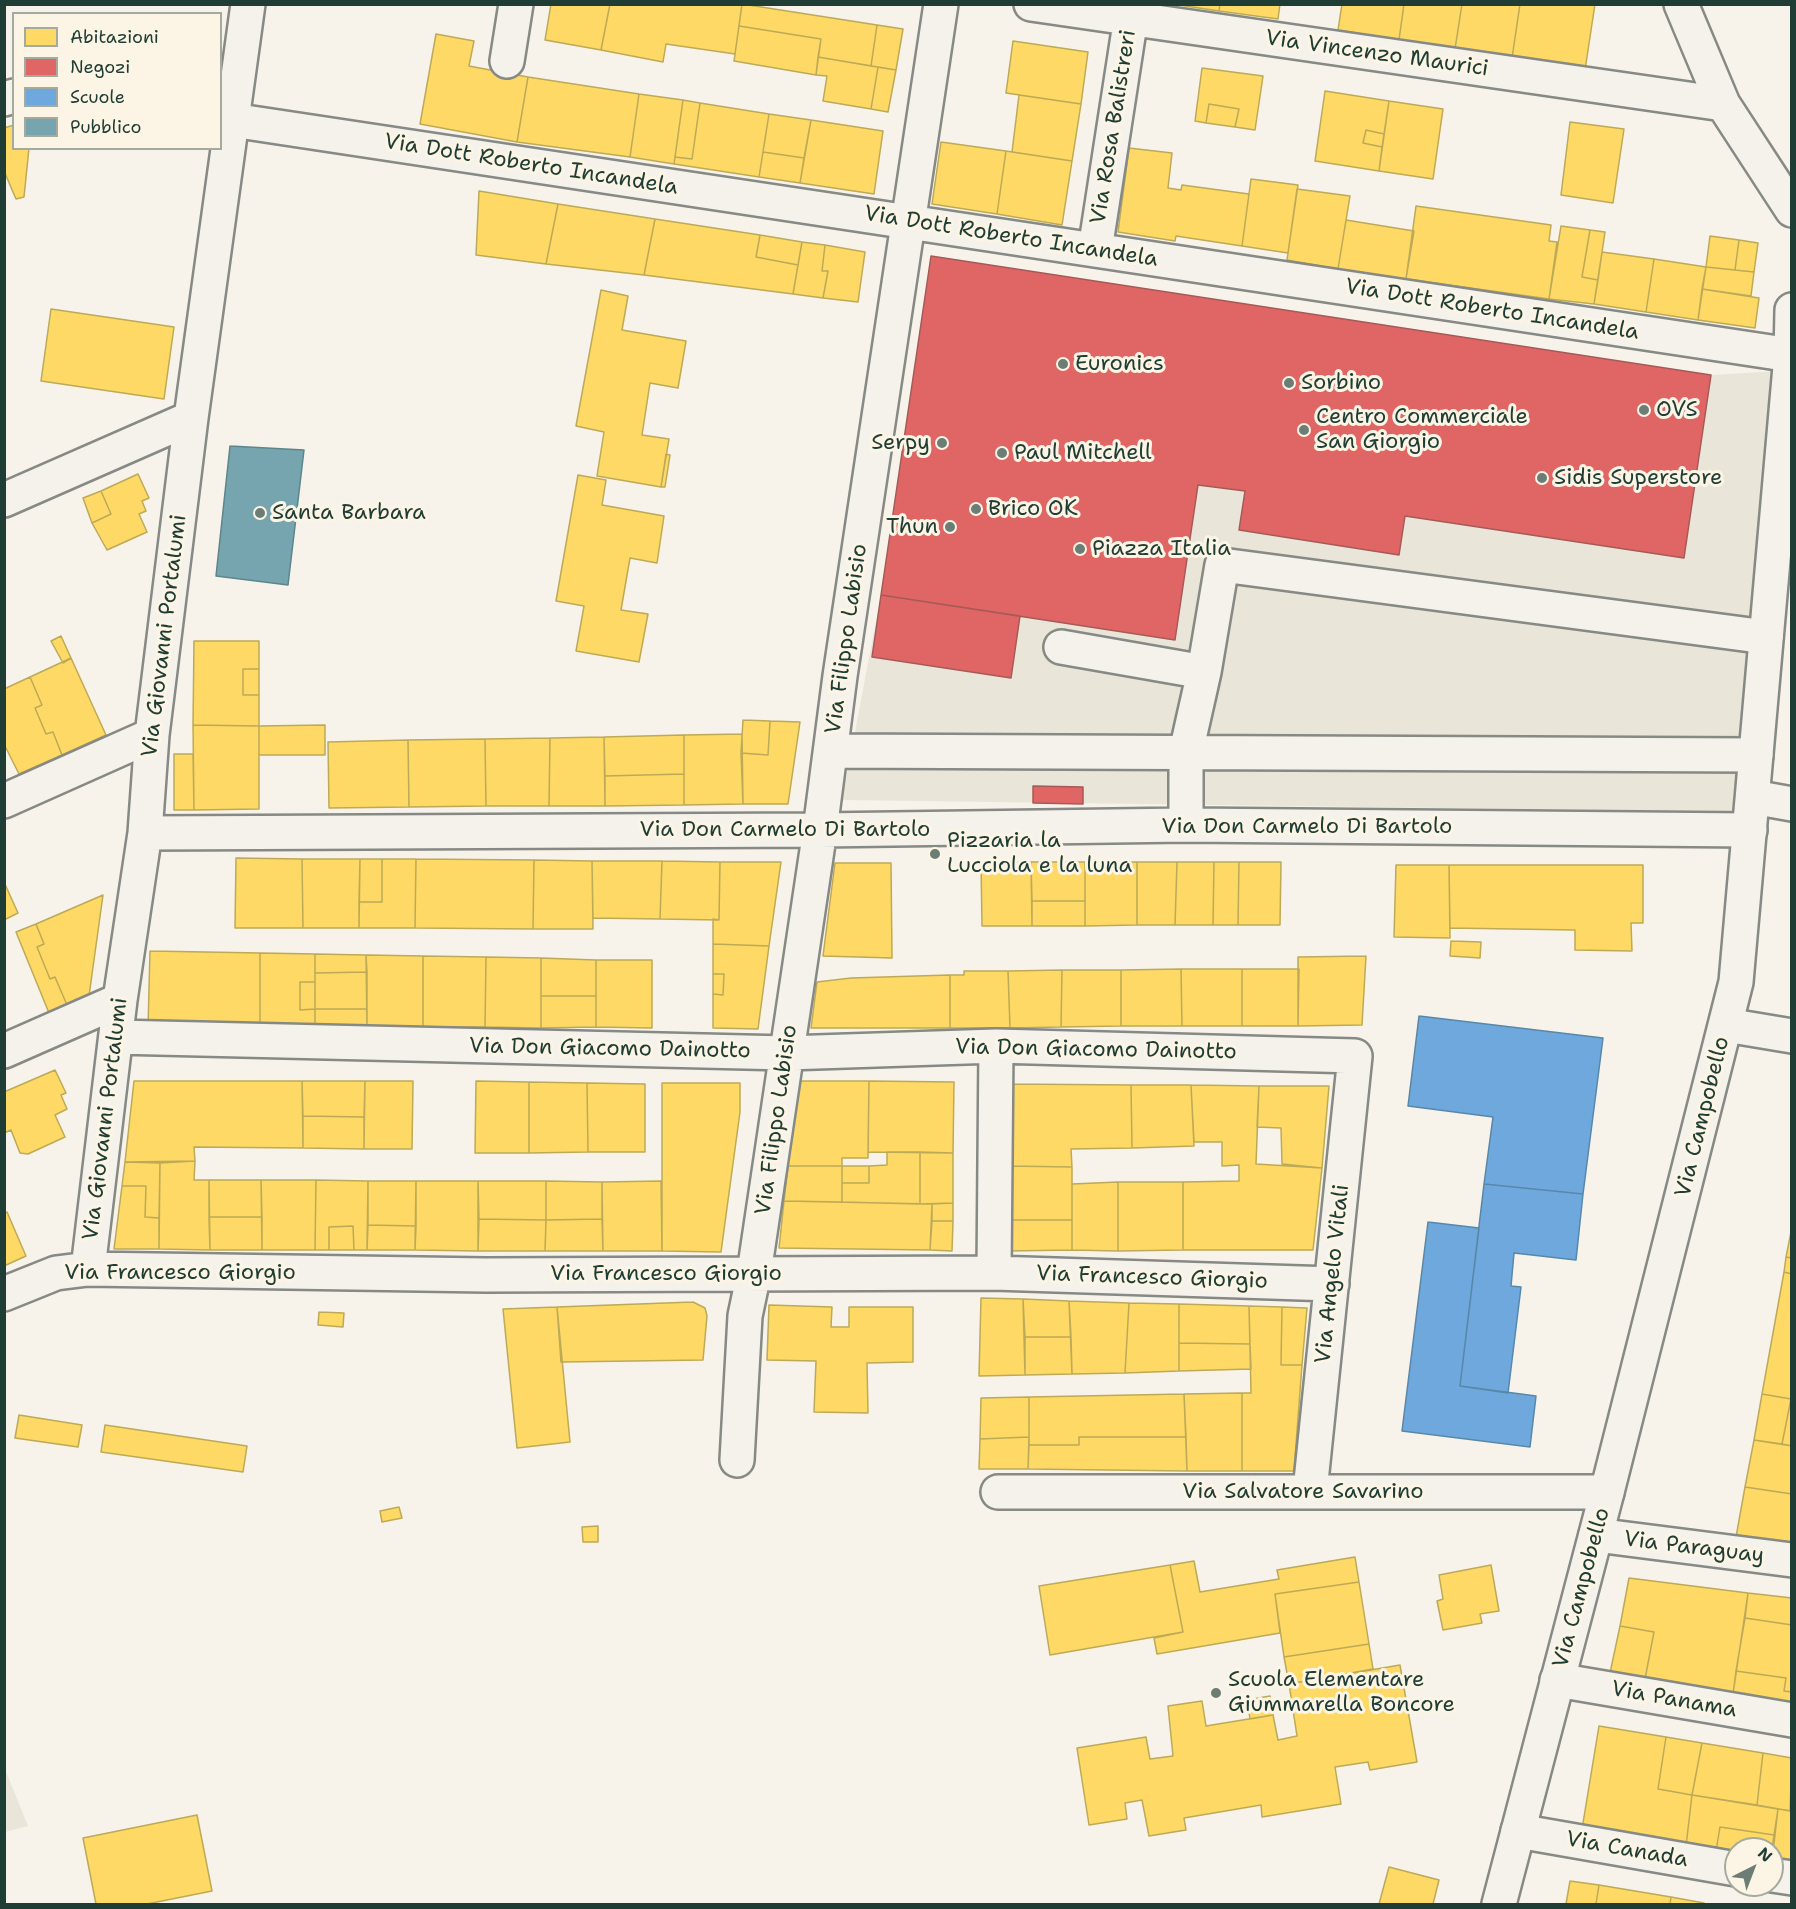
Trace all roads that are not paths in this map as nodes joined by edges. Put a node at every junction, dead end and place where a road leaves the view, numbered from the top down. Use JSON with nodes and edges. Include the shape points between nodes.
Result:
{"nodes":[{"id":1,"x":516,"y":4,"type":"edge"},
{"id":2,"x":941,"y":4,"type":"edge"},
{"id":3,"x":1031,"y":4,"type":"edge"},
{"id":4,"x":1682,"y":4,"type":"edge"},
{"id":5,"x":239,"y":10,"type":"edge"},
{"id":6,"x":1132,"y":12,"type":"edge"},
{"id":7,"x":507,"y":61,"type":"dead end"},
{"id":8,"x":1723,"y":104,"type":"junction"},
{"id":9,"x":232,"y":120,"type":"junction"},
{"id":10,"x":1791,"y":210,"type":"edge"},
{"id":11,"x":908,"y":222,"type":"junction"},
{"id":12,"x":1095,"y":250,"type":"junction"},
{"id":13,"x":1791,"y":310,"type":"edge"},
{"id":14,"x":1791,"y":355,"type":"edge"},
{"id":15,"x":191,"y":418,"type":"junction"},
{"id":16,"x":4,"y":500,"type":"edge"},
{"id":17,"x":1766,"y":637,"type":"junction"},
{"id":18,"x":1061,"y":647,"type":"dead end"},
{"id":19,"x":1204,"y":672,"type":"junction"},
{"id":20,"x":153,"y":735,"type":"junction"},
{"id":21,"x":831,"y":751,"type":"junction"},
{"id":22,"x":1186,"y":752,"type":"junction"},
{"id":23,"x":1756,"y":755,"type":"junction"},
{"id":24,"x":1753,"y":797,"type":"junction"},
{"id":25,"x":4,"y":801,"type":"edge"},
{"id":26,"x":1791,"y":804,"type":"edge"},
{"id":27,"x":1186,"y":825,"type":"junction"},
{"id":28,"x":820,"y":830,"type":"junction"},
{"id":29,"x":1750,"y":830,"type":"junction"},
{"id":30,"x":145,"y":833,"type":"junction"},
{"id":31,"x":120,"y":1000,"type":"junction"},
{"id":32,"x":1726,"y":1025,"type":"junction"},
{"id":33,"x":1791,"y":1036,"type":"edge"},
{"id":34,"x":116,"y":1037,"type":"junction"},
{"id":35,"x":996,"y":1046,"type":"junction"},
{"id":36,"x":4,"y":1051,"type":"edge"},
{"id":37,"x":787,"y":1053,"type":"junction"},
{"id":38,"x":1355,"y":1056,"type":"joint"},
{"id":39,"x":87,"y":1269,"type":"junction"},
{"id":40,"x":754,"y":1273,"type":"junction"},
{"id":41,"x":994,"y":1273,"type":"junction"},
{"id":42,"x":1332,"y":1284,"type":"junction"},
{"id":43,"x":4,"y":1294,"type":"edge"},
{"id":44,"x":737,"y":1460,"type":"dead end"},
{"id":45,"x":1310,"y":1491,"type":"junction"},
{"id":46,"x":998,"y":1492,"type":"dead end"},
{"id":47,"x":1607,"y":1492,"type":"junction"},
{"id":48,"x":1596,"y":1535,"type":"junction"},
{"id":49,"x":1791,"y":1560,"type":"edge"},
{"id":50,"x":1557,"y":1680,"type":"junction"},
{"id":51,"x":1791,"y":1720,"type":"edge"},
{"id":52,"x":1518,"y":1832,"type":"junction"},
{"id":53,"x":1724,"y":1867,"type":"edge"},
{"id":54,"x":1499,"y":1905,"type":"edge"}],
"edges":[{"from":1,"to":7,"type":"street"},
{"from":2,"to":11,"type":"street","name":"Via Filippo Labisio"},
{"from":3,"to":6,"type":"street","name":"Via Vincenzo Maurici"},
{"from":4,"to":8,"type":"street"},
{"from":5,"to":9,"type":"street","name":"Via Giovanni Portalumi"},
{"from":6,"to":8,"type":"street","name":"Via Vincenzo Maurici"},
{"from":6,"to":12,"type":"street","name":"Via Rosa Balistreri"},
{"from":8,"to":10,"type":"street"},
{"from":9,"to":11,"type":"street","name":"Via Dott Roberto Incandela"},
{"from":9,"to":15,"type":"street","name":"Via Giovanni Portalumi"},
{"from":11,"to":12,"type":"street","name":"Via Dott Roberto Incandela"},
{"from":11,"to":21,"type":"street","name":"Via Filippo Labisio"},
{"from":12,"to":14,"type":"street","name":"Via Dott Roberto Incandela"},
{"from":13,"to":14,"type":"street","name":"Via Campobello"},
{"from":14,"to":17,"type":"street","name":"Via Campobello"},
{"from":15,"to":16,"type":"street"},
{"from":15,"to":20,"type":"street","name":"Via Giovanni Portalumi"},
{"from":17,"to":19,"type":"street","via":[[1222,566]]},
{"from":17,"to":23,"type":"street","name":"Via Campobello"},
{"from":18,"to":19,"type":"street"},
{"from":19,"to":22,"type":"street"},
{"from":20,"to":25,"type":"street"},
{"from":20,"to":30,"type":"street","name":"Via Giovanni Portalumi"},
{"from":21,"to":22,"type":"street"},
{"from":21,"to":28,"type":"street","name":"Via Filippo Labisio"},
{"from":22,"to":23,"type":"street"},
{"from":22,"to":27,"type":"street"},
{"from":23,"to":24,"type":"street","name":"Via Campobello"},
{"from":24,"to":26,"type":"street"},
{"from":24,"to":29,"type":"street","name":"Via Campobello"},
{"from":27,"to":28,"type":"street","name":"Via Don Carmelo Di Bartolo"},
{"from":27,"to":29,"type":"street","name":"Via Don Carmelo Di Bartolo"},
{"from":28,"to":30,"type":"street","name":"Via Don Carmelo Di Bartolo"},
{"from":28,"to":37,"type":"street","name":"Via Filippo Labisio"},
{"from":29,"to":32,"type":"street","name":"Via Campobello","via":[[1736,982]]},
{"from":30,"to":31,"type":"street","name":"Via Giovanni Portalumi"},
{"from":31,"to":34,"type":"street","name":"Via Giovanni Portalumi"},
{"from":31,"to":36,"type":"street"},
{"from":32,"to":33,"type":"street"},
{"from":32,"to":47,"type":"street","name":"Via Campobello"},
{"from":34,"to":37,"type":"street","name":"Via Don Giacomo Dainotto"},
{"from":34,"to":39,"type":"street","name":"Via Giovanni Portalumi"},
{"from":35,"to":37,"type":"street","name":"Via Don Giacomo Dainotto"},
{"from":35,"to":38,"type":"street","name":"Via Don Giacomo Dainotto"},
{"from":35,"to":41,"type":"street"},
{"from":37,"to":40,"type":"street","name":"Via Filippo Labisio"},
{"from":38,"to":42,"type":"street","name":"Via Angelo Vitali"},
{"from":39,"to":40,"type":"street","name":"Via Francesco Giorgio","via":[[486,1275]]},
{"from":39,"to":43,"type":"street","name":"Via Francesco Giorgio","via":[[56,1273]]},
{"from":40,"to":41,"type":"street","name":"Via Francesco Giorgio"},
{"from":40,"to":44,"type":"street","name":"Via Filippo Labisio","via":[[745,1316]]},
{"from":41,"to":42,"type":"street","name":"Via Francesco Giorgio"},
{"from":42,"to":45,"type":"street","name":"Via Angelo Vitali"},
{"from":45,"to":46,"type":"street","name":"Via Salvatore Savarino"},
{"from":45,"to":47,"type":"street","name":"Via Salvatore Savarino"},
{"from":47,"to":48,"type":"street","name":"Via Campobello"},
{"from":48,"to":49,"type":"street","name":"Via Paraguay"},
{"from":48,"to":50,"type":"street","name":"Via Campobello"},
{"from":50,"to":51,"type":"street","name":"Via Panama"},
{"from":50,"to":52,"type":"street","name":"Via Campobello"},
{"from":52,"to":53,"type":"street","name":"Via Canada"},
{"from":52,"to":54,"type":"street","name":"Via Campobello"}]}
